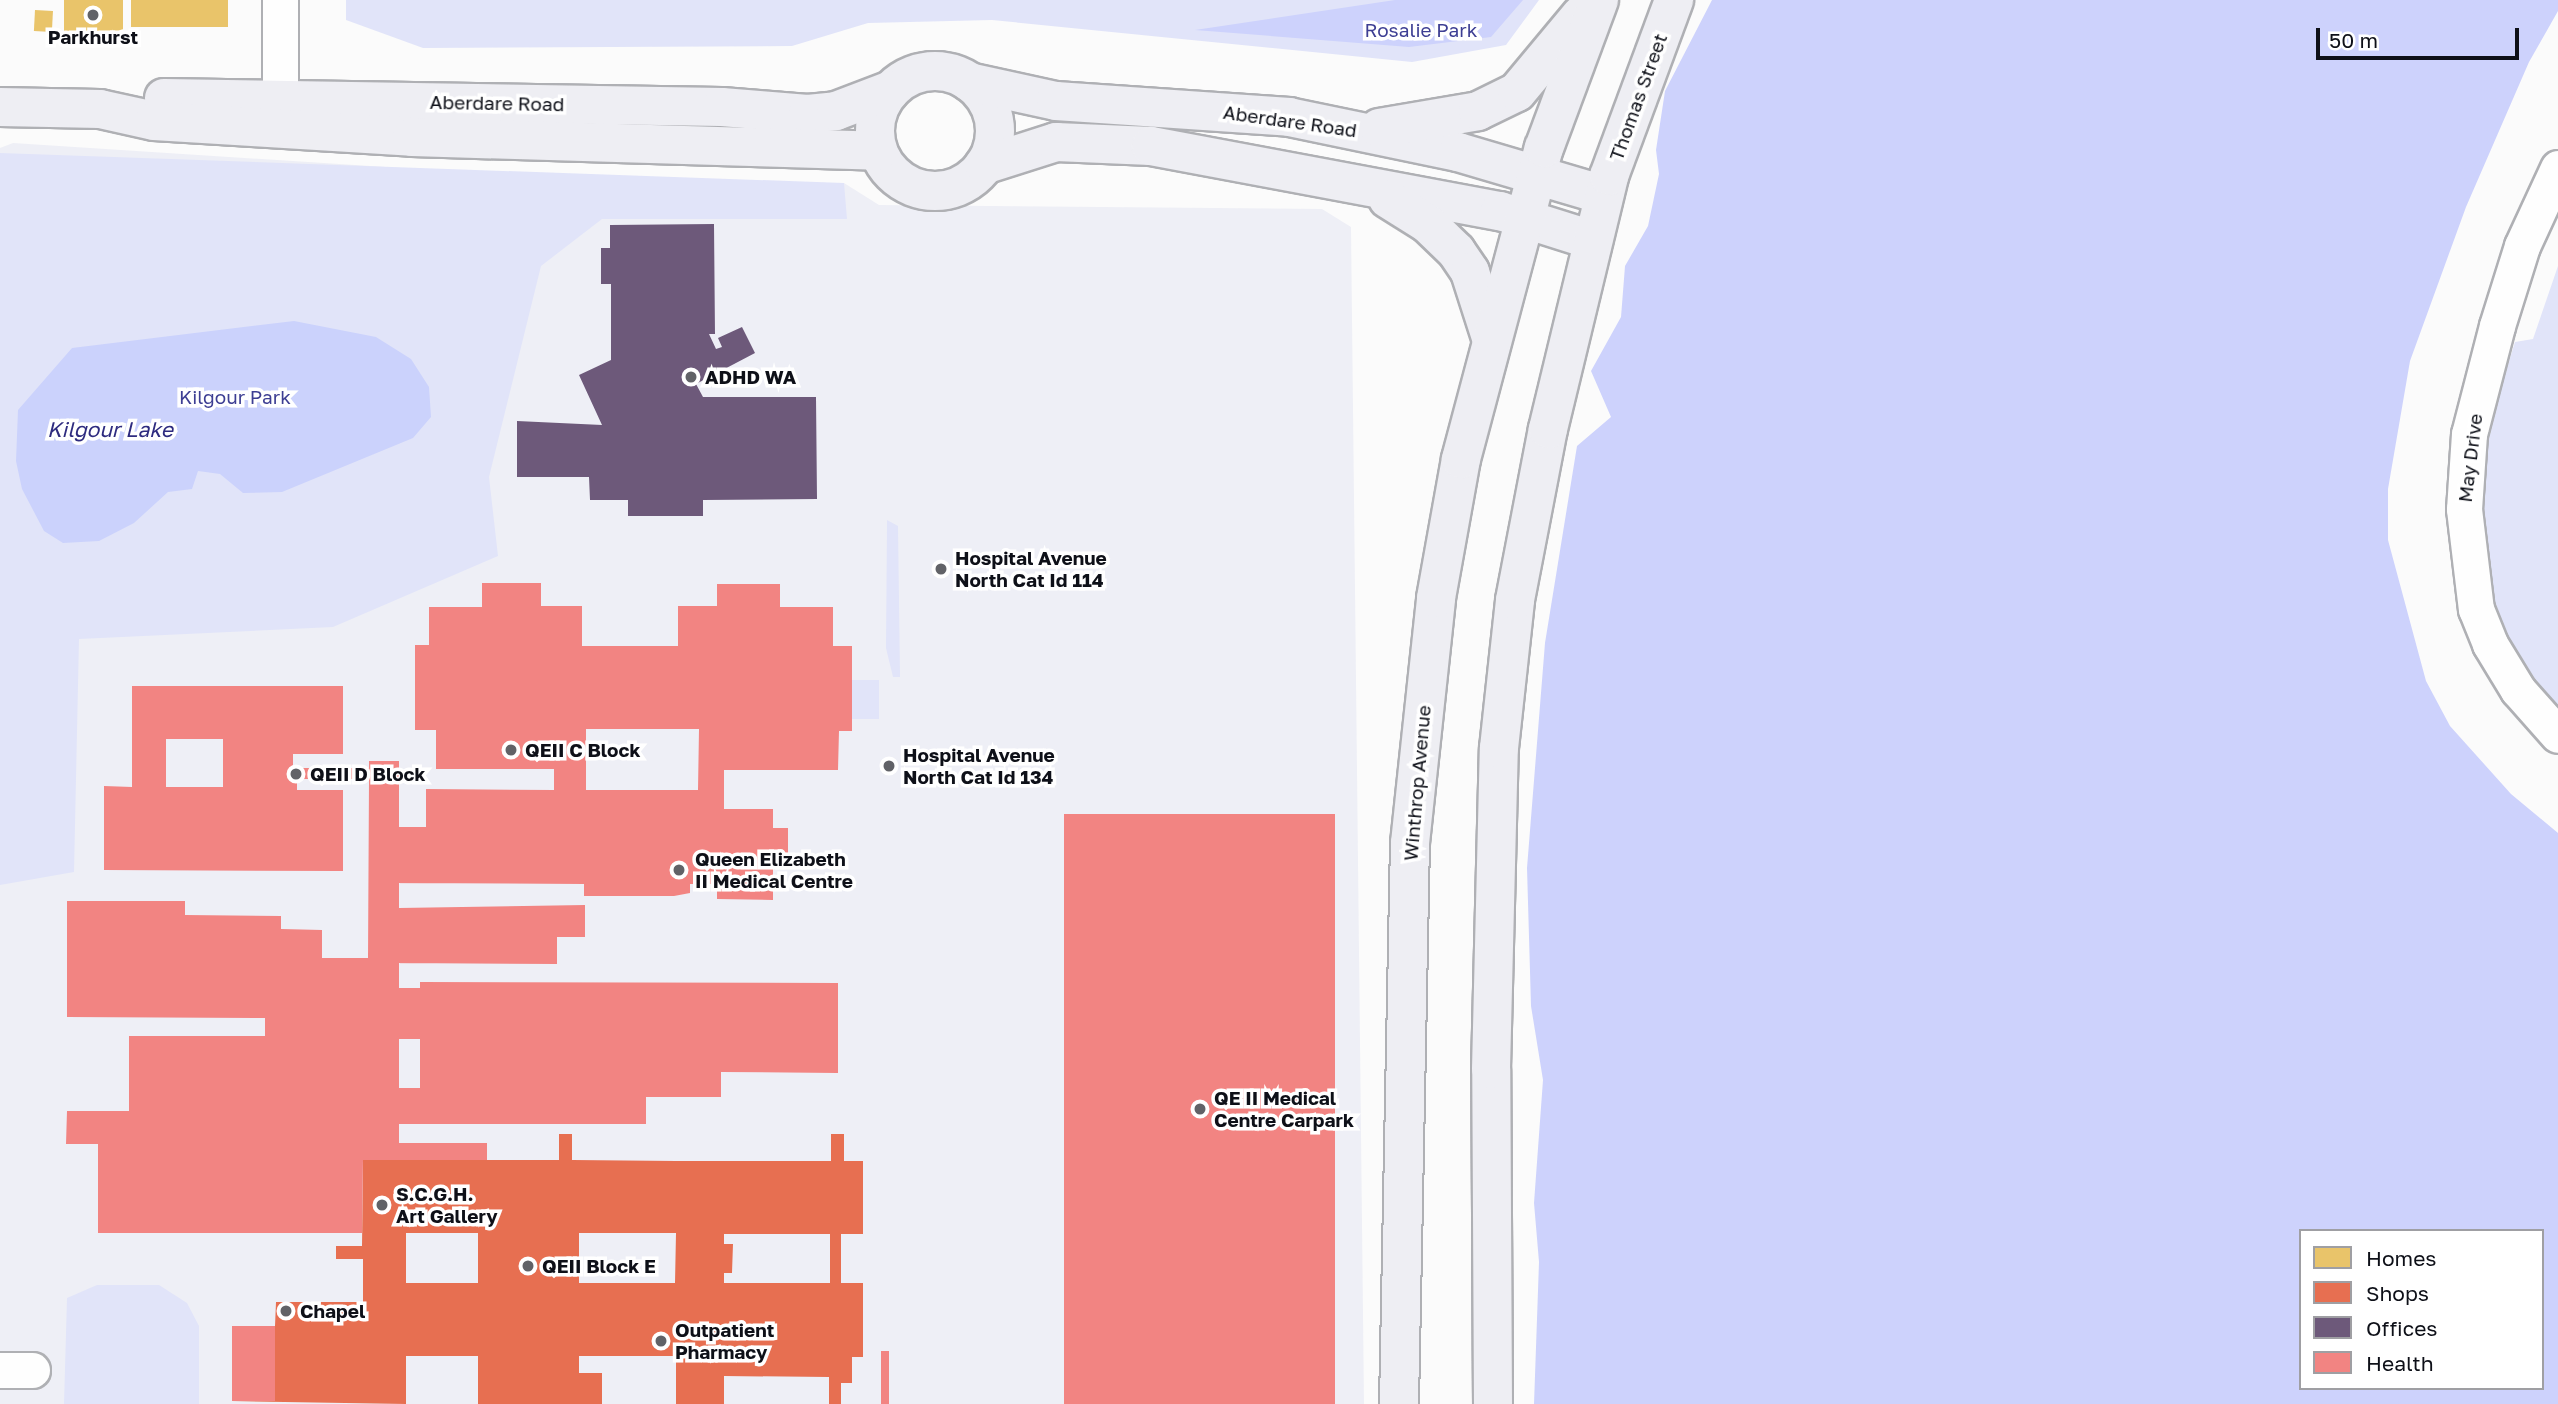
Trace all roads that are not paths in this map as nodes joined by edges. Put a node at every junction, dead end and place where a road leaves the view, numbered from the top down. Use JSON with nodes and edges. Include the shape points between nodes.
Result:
{"nodes":[{"id":1,"x":280,"y":0,"type":"edge"},
{"id":2,"x":1596,"y":0,"type":"edge"},
{"id":3,"x":1674,"y":0,"type":"edge"},
{"id":4,"x":969,"y":82,"type":"junction"},
{"id":5,"x":891,"y":90,"type":"junction"},
{"id":6,"x":0,"y":107,"type":"edge"},
{"id":7,"x":279,"y":113,"type":"junction"},
{"id":8,"x":1363,"y":131,"type":"junction"},
{"id":9,"x":878,"y":151,"type":"junction"},
{"id":10,"x":984,"y":165,"type":"junction"},
{"id":11,"x":2558,"y":168,"type":"edge"},
{"id":12,"x":1537,"y":175,"type":"junction"},
{"id":13,"x":1376,"y":191,"type":"junction"},
{"id":14,"x":1604,"y":195,"type":"junction"},
{"id":15,"x":1525,"y":218,"type":"junction"},
{"id":16,"x":1592,"y":240,"type":"junction"},
{"id":17,"x":1492,"y":341,"type":"junction"},
{"id":18,"x":2558,"y":735,"type":"edge"},
{"id":19,"x":1399,"y":1404,"type":"edge"},
{"id":20,"x":1493,"y":1404,"type":"edge"}],
"edges":[{"from":1,"to":7,"type":"street"},
{"from":2,"to":8,"type":"main road","via":[[1517,92],[1478,111]]},
{"from":2,"to":12,"type":"main road"},
{"from":3,"to":14,"type":"main road","name":"Thomas Street"},
{"from":4,"to":5,"type":"main road","via":[[937,71],[905,79]]},
{"from":4,"to":8,"type":"main road","name":"Aberdare Road","via":[[1056,101],[1277,116]]},
{"from":4,"to":10,"type":"main road","via":[[992,112],[992,148]]},
{"from":5,"to":7,"type":"main road","name":"Aberdare Road","via":[[836,111],[808,114],[722,107]]},
{"from":5,"to":9,"type":"main road","via":[[876,118]]},
{"from":6,"to":7,"type":"main road","name":"Aberdare Road","via":[[100,109],[154,98]]},
{"from":7,"to":9,"type":"main road","name":"Aberdare Road"},
{"from":8,"to":12,"type":"main road","name":"Aberdare Road"},
{"from":9,"to":10,"type":"main road","via":[[891,173],[920,189],[958,186]]},
{"from":10,"to":13,"type":"main road","via":[[1056,142],[1099,142],[1215,155]]},
{"from":11,"to":18,"type":"street","name":"May Drive","via":[[2522,246],[2497,326],[2469,434],[2464,509],[2468,567],[2481,621],[2518,690]]},
{"from":12,"to":14,"type":"main road","name":"Aberdare Road"},
{"from":12,"to":15,"type":"main road","name":"Winthrop Avenue"},
{"from":13,"to":15,"type":"main road"},
{"from":13,"to":17,"type":"main road","via":[[1428,224],[1457,251],[1470,272]]},
{"from":14,"to":16,"type":"main road"},
{"from":15,"to":16,"type":"main road"},
{"from":15,"to":17,"type":"main road","name":"Winthrop Avenue"},
{"from":16,"to":20,"type":"main road","via":[[1515,600],[1499,748],[1491,1069]]},
{"from":17,"to":19,"type":"main road","name":"Winthrop Avenue","via":[[1461,459],[1436,598],[1416,757]]}]}
